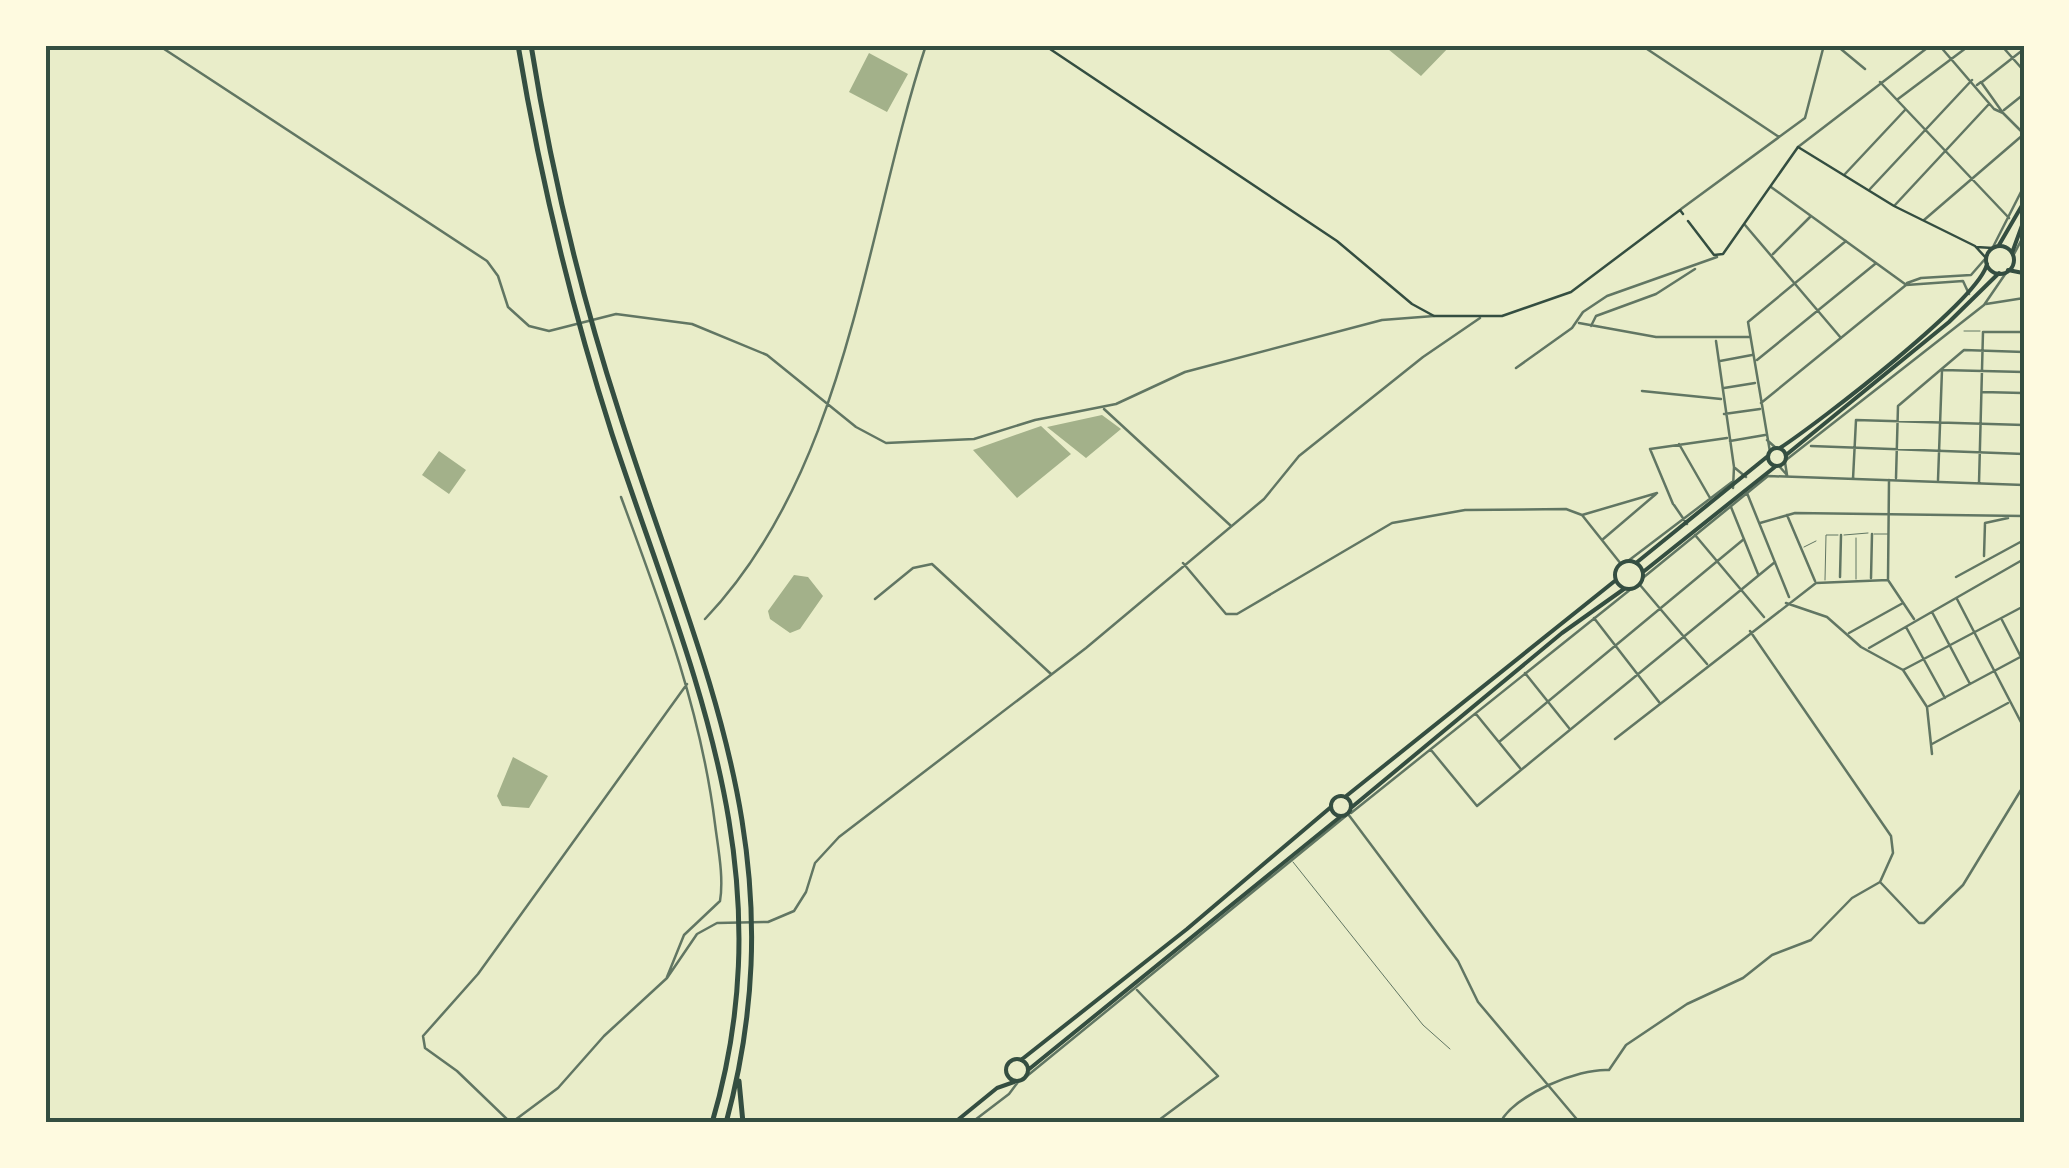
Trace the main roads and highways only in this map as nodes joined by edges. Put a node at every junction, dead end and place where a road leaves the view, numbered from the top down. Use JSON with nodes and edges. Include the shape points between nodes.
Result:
{"nodes":[{"id":1,"x":518,"y":45,"type":"edge"},
{"id":2,"x":531,"y":45,"type":"edge"},
{"id":3,"x":1044,"y":45,"type":"edge"},
{"id":4,"x":2024,"y":202,"type":"edge"},
{"id":5,"x":1681,"y":212,"type":"road end"},
{"id":6,"x":2024,"y":220,"type":"edge"},
{"id":7,"x":1688,"y":221,"type":"dead end"},
{"id":8,"x":1974,"y":246,"type":"junction"},
{"id":9,"x":1995,"y":247,"type":"junction"},
{"id":10,"x":2013,"y":257,"type":"junction"},
{"id":11,"x":1986,"y":260,"type":"junction"},
{"id":12,"x":2008,"y":270,"type":"junction"},
{"id":13,"x":2000,"y":273,"type":"junction"},
{"id":14,"x":2024,"y":273,"type":"edge"},
{"id":15,"x":1778,"y":448,"type":"junction"},
{"id":16,"x":1769,"y":454,"type":"junction"},
{"id":17,"x":1782,"y":461,"type":"junction"},
{"id":18,"x":1636,"y":563,"type":"junction"},
{"id":19,"x":1644,"y":574,"type":"junction"},
{"id":20,"x":1616,"y":580,"type":"junction"},
{"id":21,"x":1624,"y":588,"type":"junction"},
{"id":22,"x":1345,"y":796,"type":"junction"},
{"id":23,"x":1331,"y":807,"type":"junction"},
{"id":24,"x":1347,"y":813,"type":"junction"},
{"id":25,"x":1021,"y":1060,"type":"junction"},
{"id":26,"x":739,"y":1070,"type":"junction"},
{"id":27,"x":1028,"y":1072,"type":"junction"},
{"id":28,"x":1006,"y":1074,"type":"junction"},
{"id":29,"x":1016,"y":1082,"type":"junction"},
{"id":30,"x":997,"y":1088,"type":"junction"},
{"id":31,"x":712,"y":1123,"type":"edge"},
{"id":32,"x":726,"y":1123,"type":"edge"},
{"id":33,"x":743,"y":1123,"type":"edge"},
{"id":34,"x":954,"y":1123,"type":"edge"}],
"edges":[{"from":1,"to":31,"type":"highway","via":[[569,290],[717,746],[733,832],[739,918],[734,1010]]},
{"from":2,"to":26,"type":"highway","via":[[597,342],[728,737],[743,811],[752,919]]},
{"from":3,"to":5,"type":"main road","via":[[1337,241],[1434,316],[1512,314],[1575,290]]},
{"from":4,"to":9,"type":"main road"},
{"from":6,"to":10,"type":"main road"},
{"from":7,"to":8,"type":"main road","via":[[1716,257],[1730,247],[1798,148]]},
{"from":8,"to":9,"type":"main road"},
{"from":8,"to":11,"type":"main road"},
{"from":9,"to":10,"type":"main road"},
{"from":9,"to":11,"type":"main road"},
{"from":10,"to":12,"type":"main road"},
{"from":10,"to":14,"type":"main road"},
{"from":11,"to":13,"type":"main road"},
{"from":11,"to":15,"type":"main road","via":[[1970,294]]},
{"from":12,"to":13,"type":"main road"},
{"from":12,"to":14,"type":"main road"},
{"from":13,"to":17,"type":"main road"},
{"from":15,"to":16,"type":"main road"},
{"from":15,"to":17,"type":"main road"},
{"from":16,"to":17,"type":"main road"},
{"from":16,"to":18,"type":"main road"},
{"from":17,"to":19,"type":"main road"},
{"from":18,"to":19,"type":"main road"},
{"from":18,"to":20,"type":"main road","via":[[1624,563]]},
{"from":19,"to":21,"type":"main road","via":[[1640,585]]},
{"from":20,"to":21,"type":"main road"},
{"from":20,"to":22,"type":"main road"},
{"from":21,"to":24,"type":"main road"},
{"from":22,"to":23,"type":"main road"},
{"from":22,"to":24,"type":"main road"},
{"from":23,"to":24,"type":"main road"},
{"from":23,"to":25,"type":"main road"},
{"from":24,"to":27,"type":"main road"},
{"from":25,"to":27,"type":"main road"},
{"from":25,"to":28,"type":"main road","via":[[1010,1061]]},
{"from":26,"to":32,"type":"highway"},
{"from":26,"to":33,"type":"highway"},
{"from":27,"to":29,"type":"main road"},
{"from":28,"to":29,"type":"main road"},
{"from":28,"to":30,"type":"main road"},
{"from":29,"to":30,"type":"main road"},
{"from":30,"to":34,"type":"main road"}]}
